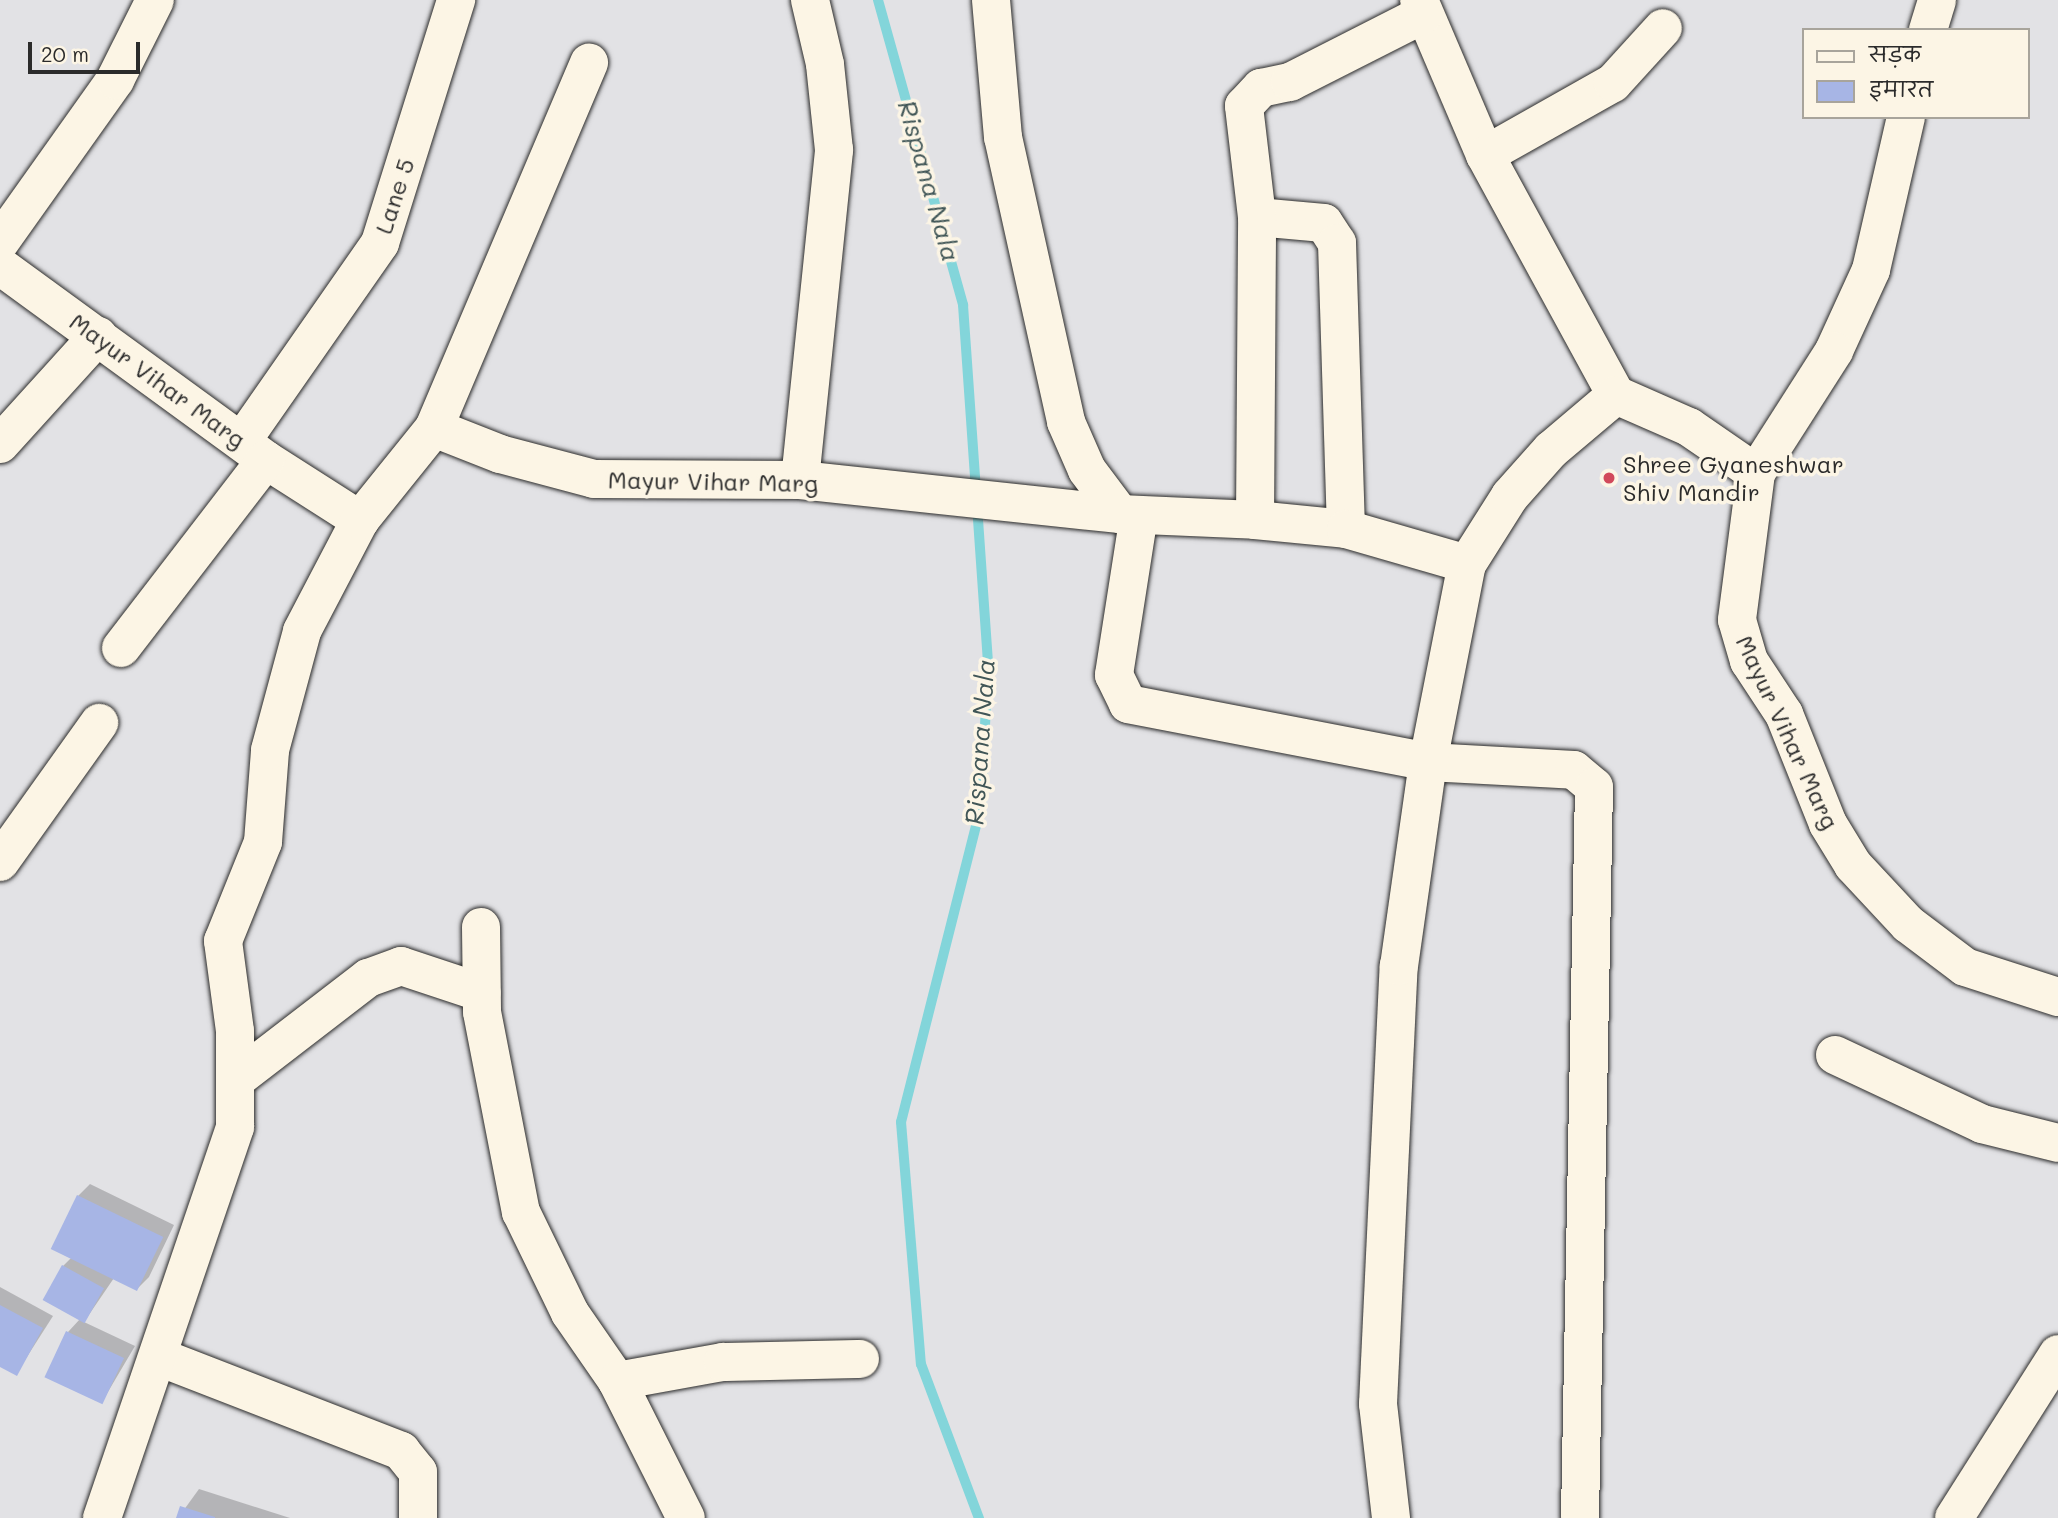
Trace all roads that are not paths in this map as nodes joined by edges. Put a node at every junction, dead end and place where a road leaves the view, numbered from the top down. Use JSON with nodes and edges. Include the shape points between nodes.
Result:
{"nodes":[{"id":1,"x":155,"y":0,"type":"edge"},
{"id":2,"x":456,"y":0,"type":"edge"},
{"id":3,"x":810,"y":0,"type":"edge"},
{"id":4,"x":991,"y":0,"type":"edge"},
{"id":5,"x":1937,"y":0,"type":"edge"},
{"id":6,"x":1421,"y":7,"type":"edge"},
{"id":7,"x":1663,"y":28,"type":"dead end"},
{"id":8,"x":1929,"y":28,"type":"edge"},
{"id":9,"x":589,"y":63,"type":"dead end"},
{"id":10,"x":1906,"y":119,"type":"edge"},
{"id":11,"x":1485,"y":155,"type":"junction"},
{"id":12,"x":1257,"y":217,"type":"junction"},
{"id":13,"x":0,"y":242,"type":"edge"},
{"id":14,"x":0,"y":266,"type":"edge"},
{"id":15,"x":98,"y":336,"type":"junction"},
{"id":16,"x":1616,"y":395,"type":"junction"},
{"id":17,"x":435,"y":428,"type":"junction"},
{"id":18,"x":0,"y":444,"type":"edge"},
{"id":19,"x":254,"y":450,"type":"junction"},
{"id":20,"x":1756,"y":473,"type":"junction"},
{"id":21,"x":800,"y":480,"type":"junction"},
{"id":22,"x":1119,"y":512,"type":"junction"},
{"id":23,"x":360,"y":520,"type":"junction"},
{"id":24,"x":1255,"y":520,"type":"junction"},
{"id":25,"x":1346,"y":529,"type":"junction"},
{"id":26,"x":1467,"y":564,"type":"junction"},
{"id":27,"x":121,"y":648,"type":"dead end"},
{"id":28,"x":99,"y":723,"type":"dead end"},
{"id":29,"x":1428,"y":762,"type":"junction"},
{"id":30,"x":0,"y":862,"type":"edge"},
{"id":31,"x":481,"y":926,"type":"dead end"},
{"id":32,"x":482,"y":993,"type":"junction"},
{"id":33,"x":2058,"y":997,"type":"edge"},
{"id":34,"x":1835,"y":1055,"type":"dead end"},
{"id":35,"x":238,"y":1078,"type":"junction"},
{"id":36,"x":2058,"y":1143,"type":"edge"},
{"id":37,"x":2058,"y":1354,"type":"edge"},
{"id":38,"x":159,"y":1357,"type":"junction"},
{"id":39,"x":860,"y":1359,"type":"dead end"},
{"id":40,"x":617,"y":1381,"type":"junction"},
{"id":41,"x":102,"y":1518,"type":"edge"},
{"id":42,"x":418,"y":1518,"type":"edge"},
{"id":43,"x":686,"y":1518,"type":"edge"},
{"id":44,"x":1391,"y":1518,"type":"edge"},
{"id":45,"x":1580,"y":1518,"type":"edge"},
{"id":46,"x":1954,"y":1518,"type":"edge"}],
"edges":[{"from":1,"to":13,"type":"street","via":[[114,80]]},
{"from":2,"to":19,"type":"street","name":"Lane 5","via":[[380,243]]},
{"from":3,"to":21,"type":"street","via":[[834,150]]},
{"from":4,"to":22,"type":"street","via":[[1003,137],[1066,422],[1087,470]]},
{"from":5,"to":8,"type":"street"},
{"from":6,"to":11,"type":"street"},
{"from":6,"to":12,"type":"street","via":[[1252,95],[1244,106],[1245,139]]},
{"from":7,"to":11,"type":"street","via":[[1613,83]]},
{"from":9,"to":17,"type":"street"},
{"from":10,"to":20,"type":"street","via":[[1871,270],[1834,351]]},
{"from":11,"to":16,"type":"street"},
{"from":12,"to":24,"type":"street"},
{"from":12,"to":25,"type":"street","via":[[1324,223],[1337,243]]},
{"from":14,"to":15,"type":"street","name":"Mayur Vihar Marg"},
{"from":15,"to":18,"type":"street"},
{"from":15,"to":19,"type":"street","name":"Mayur Vihar Marg"},
{"from":16,"to":20,"type":"street","via":[[1689,428]]},
{"from":16,"to":26,"type":"street","via":[[1551,450],[1510,496]]},
{"from":17,"to":21,"type":"street","name":"Mayur Vihar Marg","via":[[500,454],[594,479]]},
{"from":17,"to":23,"type":"street"},
{"from":19,"to":23,"type":"street","name":"Mayur Vihar Marg"},
{"from":19,"to":27,"type":"street","name":"Lane 5"},
{"from":20,"to":33,"type":"street","name":"Mayur Vihar Marg","via":[[1737,620],[1749,661],[1807,760],[1828,824],[1853,864],[1908,924],[1965,967]]},
{"from":21,"to":22,"type":"street","name":"Mayur Vihar Marg"},
{"from":22,"to":24,"type":"street","name":"Mayur Vihar Marg"},
{"from":22,"to":29,"type":"street","via":[[1114,675],[1128,704]]},
{"from":23,"to":35,"type":"street","via":[[302,631],[270,750],[263,842],[223,941]]},
{"from":24,"to":25,"type":"street","name":"Mayur Vihar Marg"},
{"from":25,"to":26,"type":"street","name":"Mayur Vihar Marg"},
{"from":26,"to":29,"type":"street"},
{"from":28,"to":30,"type":"street"},
{"from":29,"to":44,"type":"street","via":[[1399,966],[1385,1194],[1378,1404]]},
{"from":29,"to":45,"type":"street","via":[[1574,770],[1594,787]]},
{"from":31,"to":32,"type":"street"},
{"from":32,"to":35,"type":"street","via":[[401,966],[368,978]]},
{"from":32,"to":40,"type":"street","via":[[498,1116],[521,1212],[570,1313]]},
{"from":34,"to":36,"type":"street","via":[[1982,1124]]},
{"from":35,"to":38,"type":"street","via":[[235,1127]]},
{"from":37,"to":46,"type":"street"},
{"from":38,"to":41,"type":"street"},
{"from":38,"to":42,"type":"street","via":[[401,1451],[418,1472]]},
{"from":39,"to":40,"type":"street","via":[[723,1362]]},
{"from":40,"to":43,"type":"street"}]}
